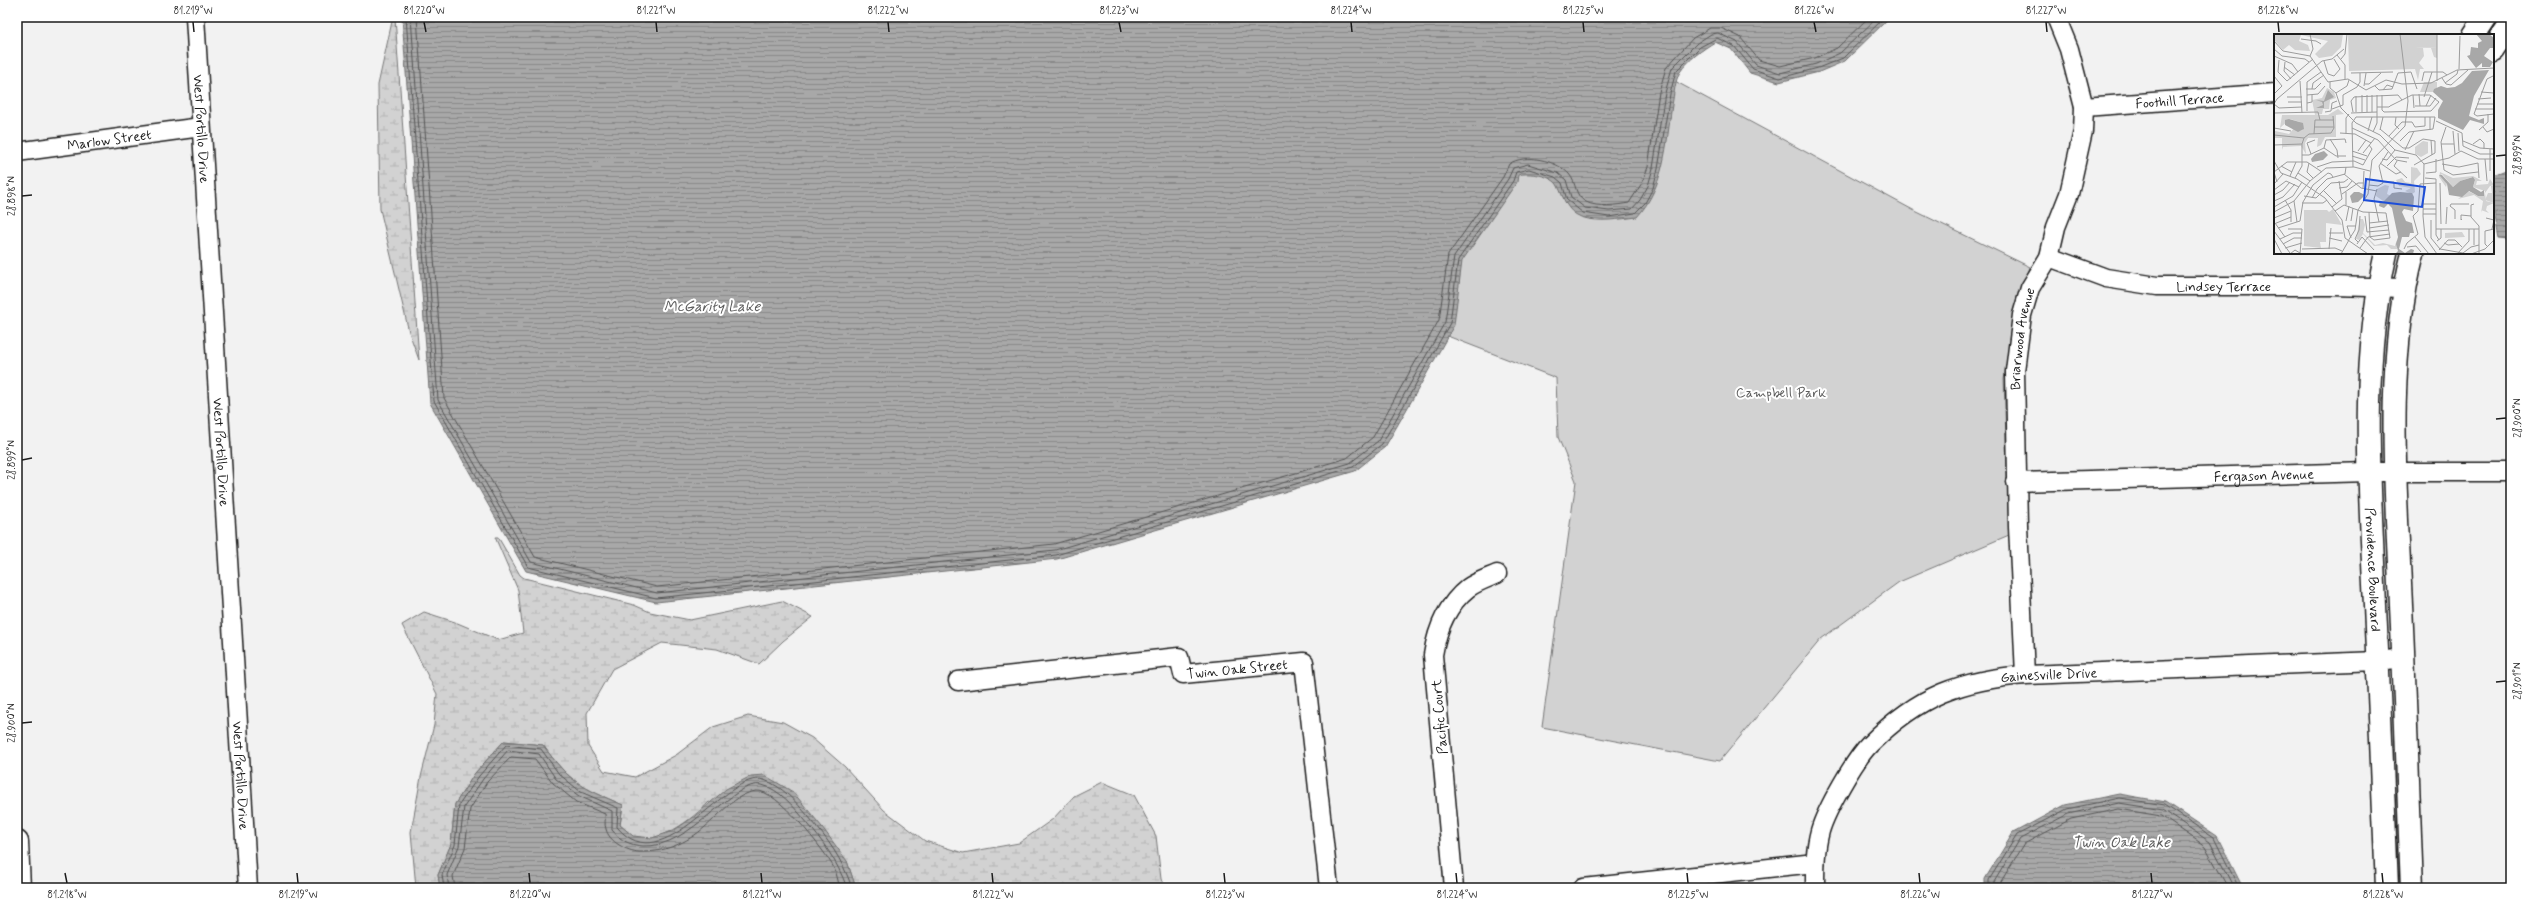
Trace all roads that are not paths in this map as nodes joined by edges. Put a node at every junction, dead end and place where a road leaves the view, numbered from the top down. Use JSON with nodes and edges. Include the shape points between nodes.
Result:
{"nodes":[{"id":1,"x":195,"y":17,"type":"edge"},
{"id":2,"x":2056,"y":17,"type":"edge"},
{"id":3,"x":2486,"y":17,"type":"edge"},
{"id":4,"x":2511,"y":23,"type":"edge"},
{"id":5,"x":2475,"y":34,"type":"edge"},
{"id":6,"x":2494,"y":48,"type":"edge"},
{"id":7,"x":2274,"y":93,"type":"edge"},
{"id":8,"x":2084,"y":107,"type":"junction"},
{"id":9,"x":201,"y":127,"type":"junction"},
{"id":10,"x":17,"y":152,"type":"edge"},
{"id":11,"x":2386,"y":254,"type":"edge"},
{"id":12,"x":2413,"y":254,"type":"edge"},
{"id":13,"x":2049,"y":257,"type":"junction"},
{"id":14,"x":2378,"y":288,"type":"junction"},
{"id":15,"x":2404,"y":288,"type":"junction"},
{"id":16,"x":2395,"y":471,"type":"junction"},
{"id":17,"x":2369,"y":472,"type":"junction"},
{"id":18,"x":2511,"y":472,"type":"edge"},
{"id":19,"x":2016,"y":482,"type":"junction"},
{"id":20,"x":1497,"y":574,"type":"dead end"},
{"id":21,"x":2404,"y":658,"type":"junction"},
{"id":22,"x":2378,"y":661,"type":"junction"},
{"id":23,"x":2025,"y":675,"type":"junction"},
{"id":24,"x":958,"y":681,"type":"dead end"},
{"id":25,"x":17,"y":842,"type":"edge"},
{"id":26,"x":1815,"y":863,"type":"junction"},
{"id":27,"x":19,"y":888,"type":"edge"},
{"id":28,"x":248,"y":888,"type":"edge"},
{"id":29,"x":1329,"y":888,"type":"edge"},
{"id":30,"x":1454,"y":888,"type":"edge"},
{"id":31,"x":1583,"y":888,"type":"edge"},
{"id":32,"x":1815,"y":888,"type":"edge"},
{"id":33,"x":2387,"y":888,"type":"edge"},
{"id":34,"x":2412,"y":888,"type":"edge"}],
"edges":[{"from":1,"to":9,"type":"street","name":"West Portillo Drive"},
{"from":2,"to":8,"type":"street","name":"Briarwood Avenue","via":[[2069,49]]},
{"from":3,"to":5,"type":"main road"},
{"from":4,"to":6,"type":"main road"},
{"from":7,"to":8,"type":"street","name":"Foothill Terrace"},
{"from":8,"to":13,"type":"street","name":"Briarwood Avenue","via":[[2083,131],[2069,194],[2056,227]]},
{"from":9,"to":10,"type":"street","name":"Marlow Street"},
{"from":9,"to":28,"type":"street","name":"West Portillo Drive"},
{"from":11,"to":14,"type":"main road","name":"Providence Boulevard"},
{"from":12,"to":15,"type":"main road","name":"Providence Boulevard"},
{"from":13,"to":14,"type":"street","name":"Lindsey Terrace","via":[[2106,278],[2157,286]]},
{"from":13,"to":19,"type":"street","name":"Briarwood Avenue","via":[[2030,288],[2022,315],[2015,371]]},
{"from":14,"to":15,"type":"street","name":"Lindsey Terrace"},
{"from":14,"to":17,"type":"main road","name":"Providence Boulevard","via":[[2371,347]]},
{"from":15,"to":16,"type":"main road","name":"Providence Boulevard","via":[[2398,350]]},
{"from":16,"to":17,"type":"street","name":"Fergason Avenue"},
{"from":16,"to":18,"type":"street","name":"Fergason Avenue"},
{"from":16,"to":21,"type":"main road","name":"Providence Boulevard"},
{"from":17,"to":19,"type":"street","name":"Fergason Avenue"},
{"from":17,"to":22,"type":"main road","name":"Providence Boulevard"},
{"from":19,"to":23,"type":"street","name":"Briarwood Avenue"},
{"from":20,"to":30,"type":"street","name":"Pacific Court","via":[[1469,587],[1449,608],[1434,648]]},
{"from":21,"to":22,"type":"street","name":"Gainesville Drive"},
{"from":21,"to":34,"type":"main road","name":"Providence Boulevard"},
{"from":22,"to":23,"type":"street","name":"Gainesville Drive"},
{"from":22,"to":33,"type":"main road","name":"Providence Boulevard"},
{"from":23,"to":26,"type":"street","name":"Gainesville Drive","via":[[1994,678],[1942,693],[1908,712],[1869,744],[1840,789],[1821,830]]},
{"from":24,"to":29,"type":"street","name":"Twin Oak Street","via":[[1179,657],[1183,674],[1304,662]]},
{"from":25,"to":27,"type":"main road"},
{"from":26,"to":31,"type":"street"},
{"from":26,"to":32,"type":"street","name":"Gainesville Drive"}]}
